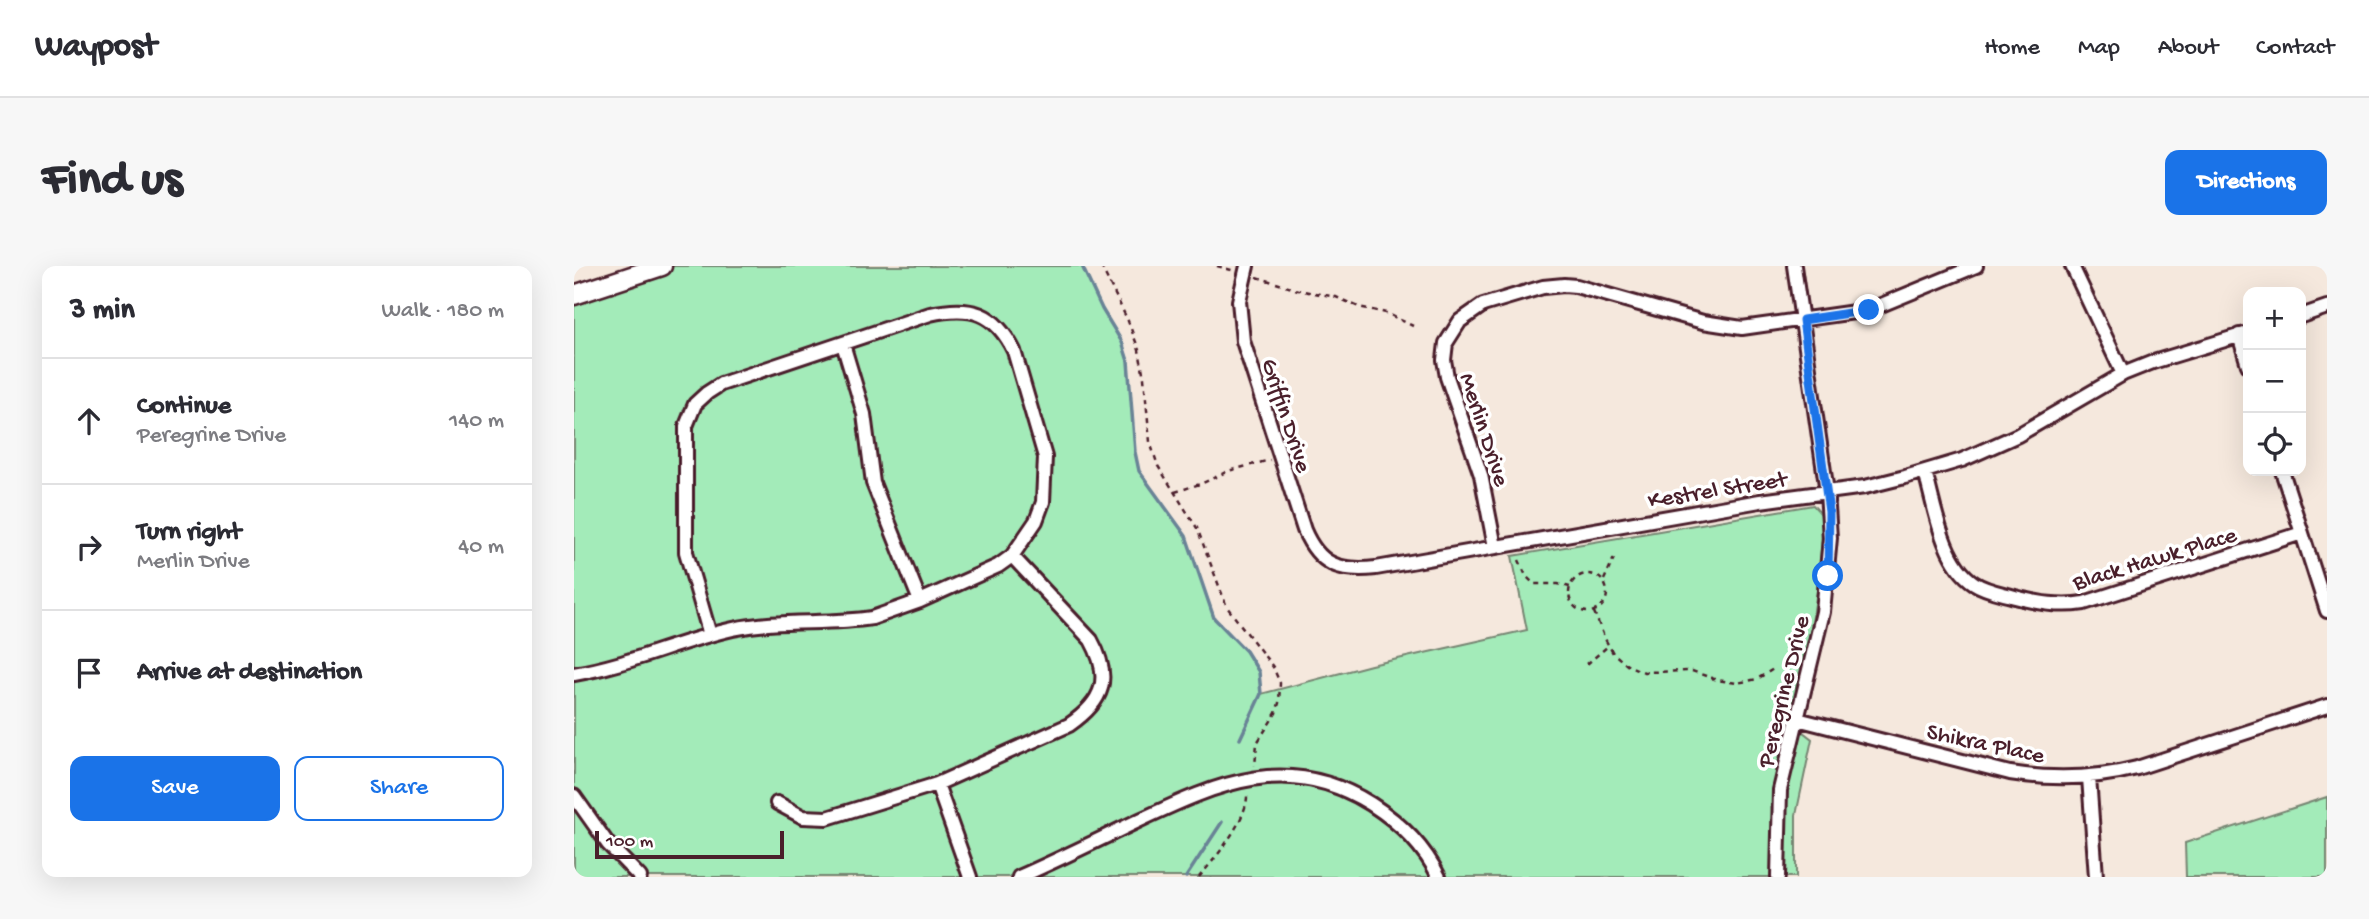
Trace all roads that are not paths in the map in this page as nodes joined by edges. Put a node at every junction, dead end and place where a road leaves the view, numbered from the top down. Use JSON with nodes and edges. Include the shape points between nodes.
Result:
{"nodes":[{"id":1,"x":662,"y":266,"type":"edge"},
{"id":2,"x":1794,"y":266,"type":"edge"},
{"id":3,"x":1976,"y":266,"type":"edge"},
{"id":4,"x":2072,"y":266,"type":"edge"},
{"id":5,"x":1245,"y":271,"type":"edge"},
{"id":6,"x":574,"y":295,"type":"edge"},
{"id":7,"x":2327,"y":307,"type":"edge"},
{"id":8,"x":2306,"y":314,"type":"edge"},
{"id":9,"x":1803,"y":320,"type":"junction"},
{"id":10,"x":2243,"y":334,"type":"edge"},
{"id":11,"x":843,"y":344,"type":"junction"},
{"id":12,"x":2123,"y":374,"type":"junction"},
{"id":13,"x":1925,"y":472,"type":"junction"},
{"id":14,"x":2284,"y":476,"type":"edge"},
{"id":15,"x":1827,"y":492,"type":"junction"},
{"id":16,"x":2302,"y":533,"type":"junction"},
{"id":17,"x":1495,"y":547,"type":"junction"},
{"id":18,"x":1012,"y":556,"type":"junction"},
{"id":19,"x":1332,"y":565,"type":"joint"},
{"id":20,"x":920,"y":601,"type":"junction"},
{"id":21,"x":2327,"y":611,"type":"edge"},
{"id":22,"x":710,"y":635,"type":"junction"},
{"id":23,"x":574,"y":674,"type":"edge"},
{"id":24,"x":2327,"y":706,"type":"edge"},
{"id":25,"x":1797,"y":719,"type":"junction"},
{"id":26,"x":2089,"y":777,"type":"junction"},
{"id":27,"x":937,"y":784,"type":"junction"},
{"id":28,"x":574,"y":796,"type":"edge"},
{"id":29,"x":777,"y":803,"type":"dead end"},
{"id":30,"x":640,"y":877,"type":"edge"},
{"id":31,"x":970,"y":877,"type":"edge"},
{"id":32,"x":1020,"y":877,"type":"edge"},
{"id":33,"x":1439,"y":877,"type":"edge"},
{"id":34,"x":1778,"y":877,"type":"edge"},
{"id":35,"x":2096,"y":877,"type":"edge"}],
"edges":[{"from":1,"to":6,"type":"street"},
{"from":2,"to":9,"type":"street","name":"Peregrine Drive"},
{"from":3,"to":9,"type":"street","name":"Merlin Drive","via":[[1881,307]]},
{"from":4,"to":12,"type":"street"},
{"from":5,"to":19,"type":"street","name":"Griffin Drive","via":[[1239,316],[1246,353],[1304,530],[1318,554]]},
{"from":7,"to":8,"type":"street"},
{"from":9,"to":15,"type":"street","name":"Peregrine Drive"},
{"from":9,"to":17,"type":"street","name":"Merlin Drive","via":[[1728,327],[1564,285],[1530,290],[1467,314],[1450,335],[1444,360],[1481,475]]},
{"from":10,"to":12,"type":"street","name":"Kestrel Street"},
{"from":11,"to":18,"type":"street","via":[[930,314],[963,310],[995,322],[1006,335],[1041,440],[1046,469],[1036,521]]},
{"from":11,"to":20,"type":"street","via":[[864,414],[873,483]]},
{"from":11,"to":22,"type":"street","via":[[721,384],[706,393],[689,415],[686,552]]},
{"from":12,"to":13,"type":"street","name":"Kestrel Street","via":[[2018,435]]},
{"from":13,"to":15,"type":"street","name":"Kestrel Street"},
{"from":13,"to":16,"type":"street","name":"Black Hawk Place","via":[[1946,545],[1959,569],[1981,587],[2038,603],[2084,603]]},
{"from":14,"to":16,"type":"street"},
{"from":15,"to":17,"type":"street","name":"Kestrel Street"},
{"from":15,"to":25,"type":"street","name":"Peregrine Drive","via":[[1826,594]]},
{"from":16,"to":21,"type":"street"},
{"from":17,"to":19,"type":"street","name":"Kestrel Street","via":[[1365,569]]},
{"from":18,"to":20,"type":"street","via":[[981,576]]},
{"from":18,"to":27,"type":"street","via":[[1091,640],[1102,665],[1101,690],[1083,715],[1069,725]]},
{"from":20,"to":22,"type":"street","via":[[872,618],[777,623]]},
{"from":22,"to":23,"type":"street","via":[[628,663]]},
{"from":24,"to":26,"type":"street","name":"Shikra Place","via":[[2137,768]]},
{"from":25,"to":26,"type":"street","name":"Shikra Place","via":[[2010,773]]},
{"from":25,"to":34,"type":"street","name":"Peregrine Drive","via":[[1780,790]]},
{"from":26,"to":35,"type":"street"},
{"from":27,"to":29,"type":"street","via":[[827,818],[803,817]]},
{"from":27,"to":31,"type":"street"},
{"from":28,"to":30,"type":"street","via":[[608,844]]},
{"from":32,"to":33,"type":"street","via":[[1204,791],[1236,780],[1276,777],[1318,782],[1368,802],[1408,834]]}]}
